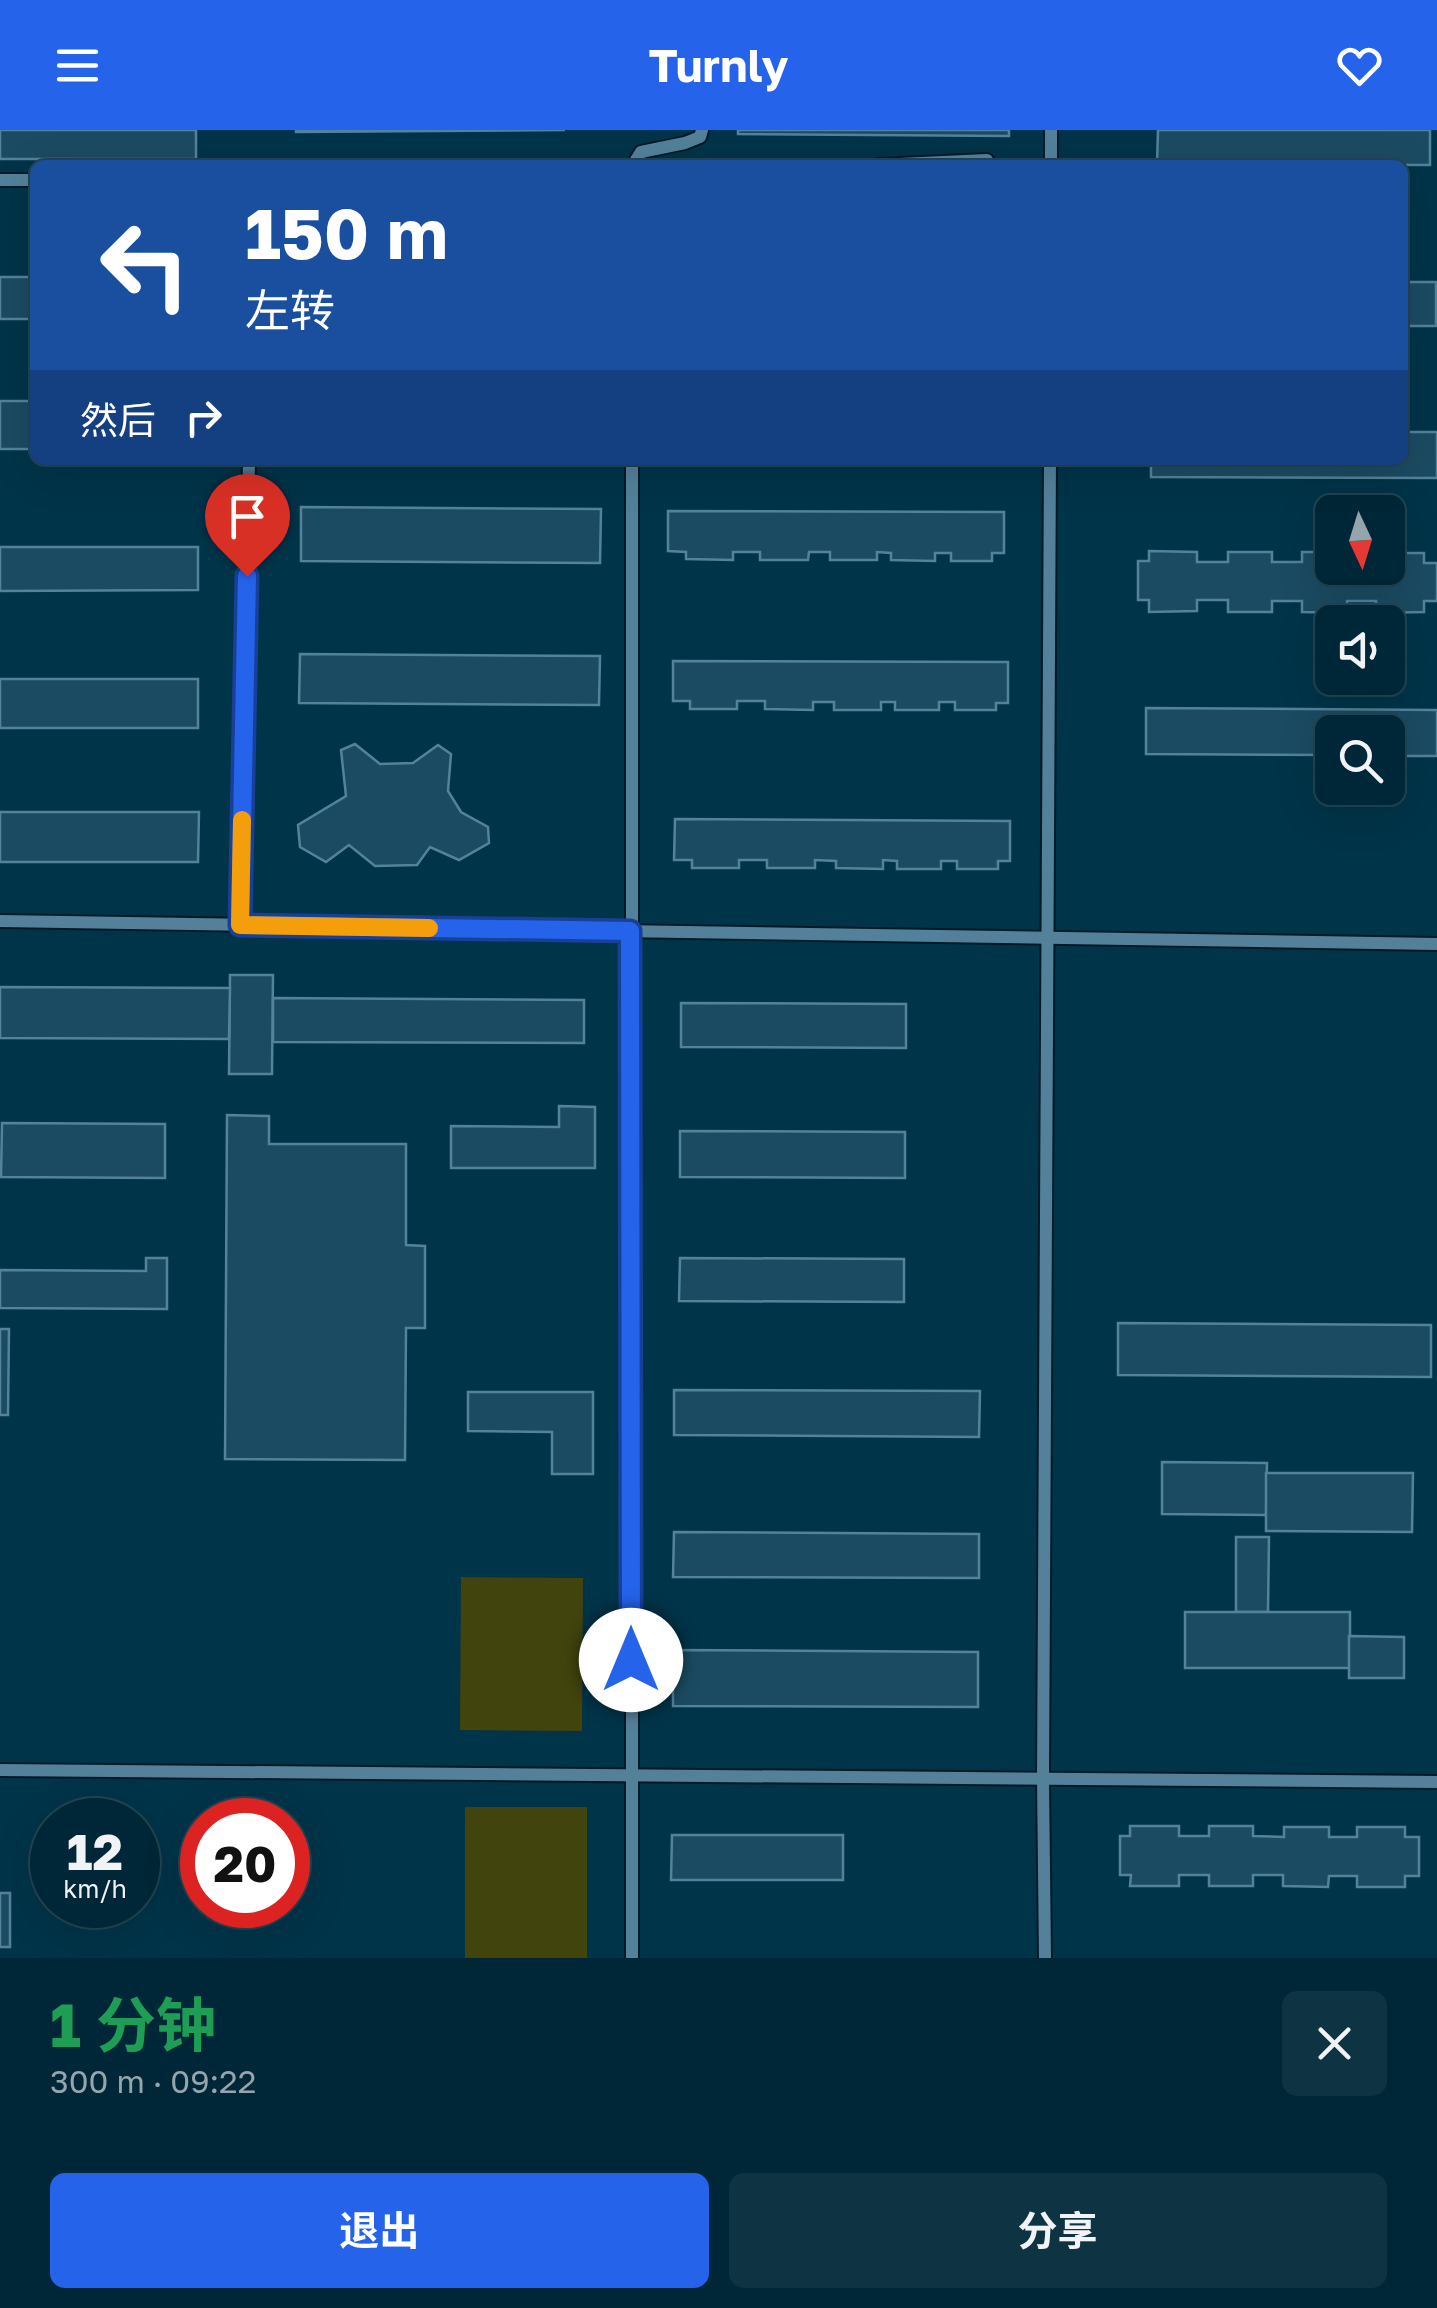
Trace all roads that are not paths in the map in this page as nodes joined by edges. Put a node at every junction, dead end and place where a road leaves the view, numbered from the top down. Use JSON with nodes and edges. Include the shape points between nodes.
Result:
{"nodes":[{"id":1,"x":702,"y":130,"type":"edge"},
{"id":2,"x":1051,"y":130,"type":"edge"},
{"id":3,"x":637,"y":160,"type":"edge"},
{"id":4,"x":1051,"y":160,"type":"edge"},
{"id":5,"x":0,"y":180,"type":"edge"},
{"id":6,"x":30,"y":180,"type":"edge"},
{"id":7,"x":249,"y":465,"type":"edge"},
{"id":8,"x":632,"y":465,"type":"edge"},
{"id":9,"x":1050,"y":465,"type":"edge"},
{"id":10,"x":0,"y":921,"type":"edge"},
{"id":11,"x":240,"y":925,"type":"junction"},
{"id":12,"x":630,"y":931,"type":"junction"},
{"id":13,"x":1047,"y":938,"type":"junction"},
{"id":14,"x":1437,"y":944,"type":"edge"},
{"id":15,"x":0,"y":1770,"type":"edge"},
{"id":16,"x":632,"y":1775,"type":"junction"},
{"id":17,"x":1043,"y":1778,"type":"junction"},
{"id":18,"x":1437,"y":1782,"type":"edge"},
{"id":19,"x":632,"y":1958,"type":"edge"},
{"id":20,"x":1045,"y":1958,"type":"edge"}],
"edges":[{"from":1,"to":3,"type":"lane","via":[[685,144],[641,152]]},
{"from":2,"to":4,"type":"lane"},
{"from":5,"to":6,"type":"lane"},
{"from":7,"to":11,"type":"lane"},
{"from":8,"to":12,"type":"lane"},
{"from":9,"to":13,"type":"lane"},
{"from":10,"to":11,"type":"lane"},
{"from":11,"to":12,"type":"lane"},
{"from":12,"to":13,"type":"lane"},
{"from":12,"to":16,"type":"lane"},
{"from":13,"to":14,"type":"lane"},
{"from":13,"to":17,"type":"lane"},
{"from":15,"to":16,"type":"lane"},
{"from":16,"to":17,"type":"lane"},
{"from":16,"to":19,"type":"lane"},
{"from":17,"to":18,"type":"lane"},
{"from":17,"to":20,"type":"lane"}]}
